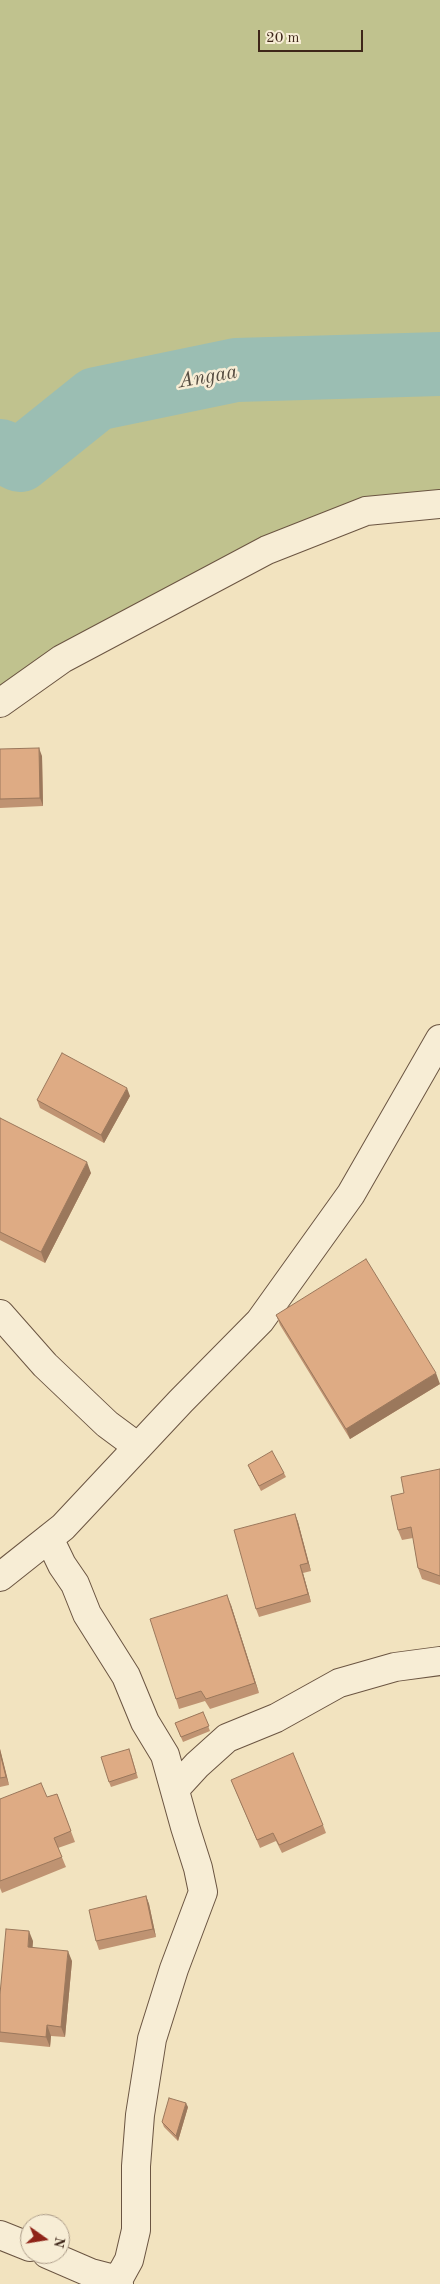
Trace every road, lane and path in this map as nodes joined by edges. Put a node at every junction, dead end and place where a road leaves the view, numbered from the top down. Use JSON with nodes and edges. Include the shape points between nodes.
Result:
{"nodes":[{"id":1,"x":440,"y":504,"type":"edge"},
{"id":2,"x":0,"y":703,"type":"edge"},
{"id":3,"x":440,"y":1039,"type":"edge"},
{"id":4,"x":0,"y":1314,"type":"edge"},
{"id":5,"x":138,"y":1447,"type":"junction"},
{"id":6,"x":49,"y":1538,"type":"junction"},
{"id":7,"x":0,"y":1577,"type":"edge"},
{"id":8,"x":440,"y":1661,"type":"edge"},
{"id":9,"x":175,"y":1789,"type":"junction"},
{"id":10,"x":0,"y":2235,"type":"edge"},
{"id":11,"x":20,"y":2243,"type":"edge"},
{"id":12,"x":70,"y":2264,"type":"edge"},
{"id":13,"x":119,"y":2282,"type":"edge"}],
"edges":[{"from":1,"to":2,"type":"street","via":[[366,511],[267,550],[62,659]]},
{"from":3,"to":5,"type":"street","via":[[351,1194],[260,1321]]},
{"from":4,"to":5,"type":"street","via":[[45,1365],[107,1424]]},
{"from":5,"to":6,"type":"street"},
{"from":6,"to":7,"type":"street"},
{"from":6,"to":9,"type":"street","via":[[76,1584],[87,1614],[126,1676],[145,1722],[165,1755]]},
{"from":8,"to":9,"type":"street","via":[[395,1667],[339,1684],[276,1718],[227,1738]]},
{"from":9,"to":13,"type":"street","via":[[203,1892],[174,1968],[152,2040],[140,2115],[136,2230],[129,2260]]},
{"from":10,"to":11,"type":"street"},
{"from":12,"to":13,"type":"street"}]}
